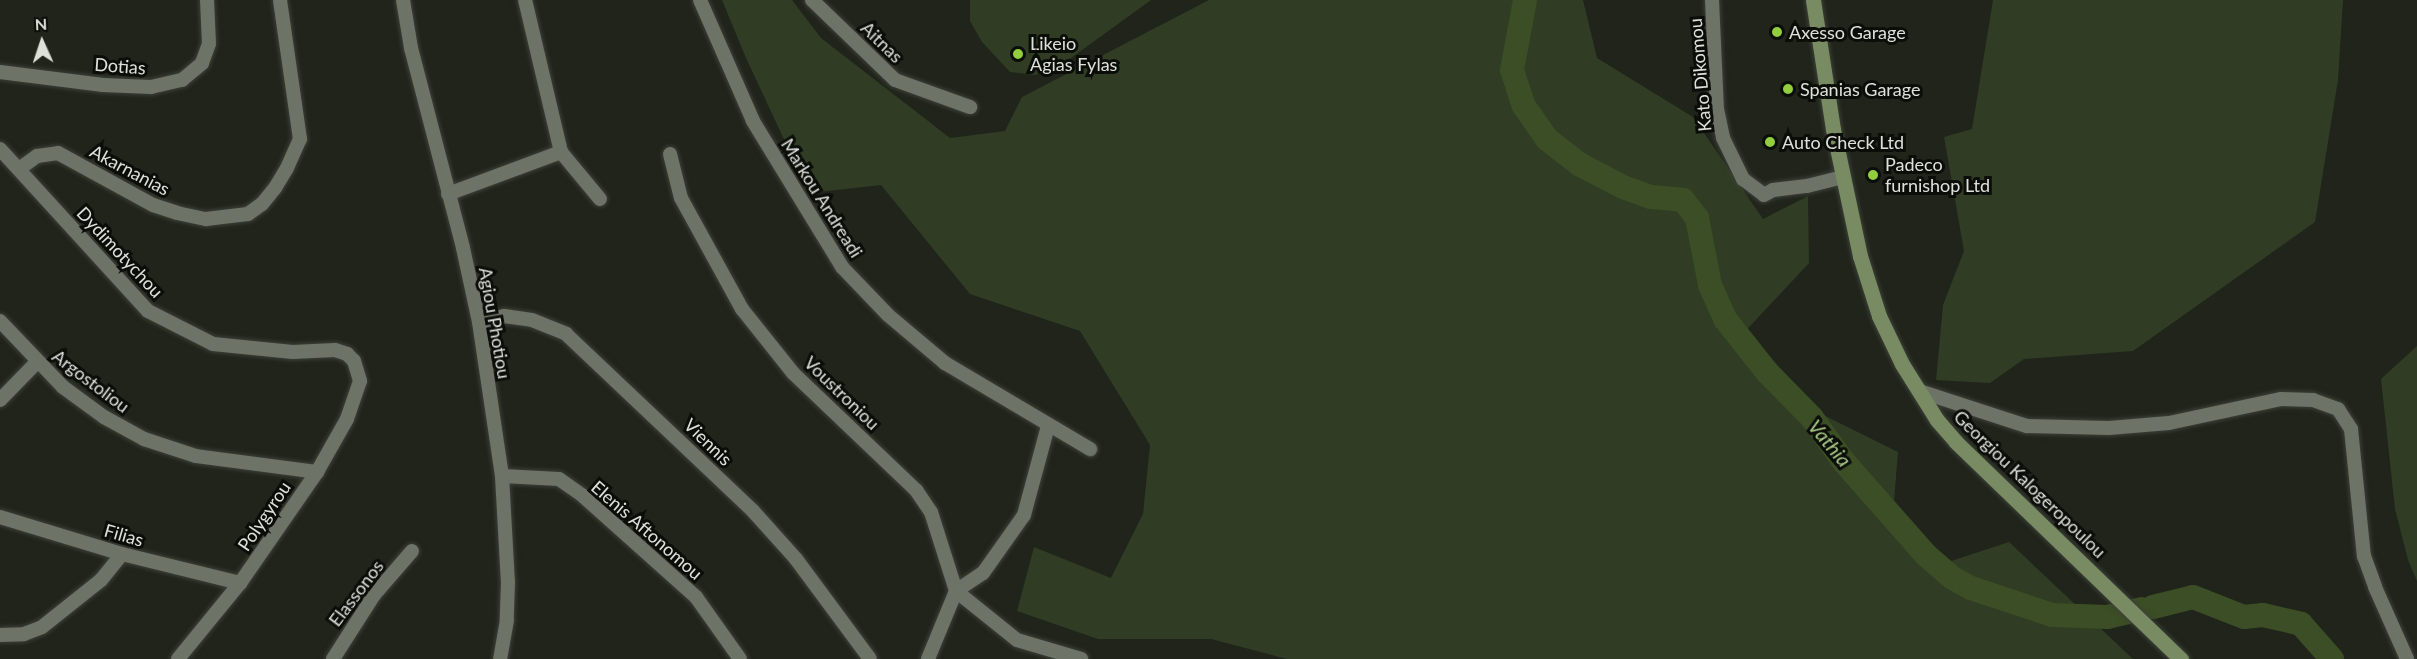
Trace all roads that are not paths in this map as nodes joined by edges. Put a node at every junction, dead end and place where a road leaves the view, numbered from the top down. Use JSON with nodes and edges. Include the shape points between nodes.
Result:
{"nodes":[{"id":1,"x":207,"y":0,"type":"edge"},
{"id":2,"x":280,"y":0,"type":"edge"},
{"id":3,"x":403,"y":0,"type":"edge"},
{"id":4,"x":525,"y":0,"type":"edge"},
{"id":5,"x":700,"y":0,"type":"edge"},
{"id":6,"x":812,"y":0,"type":"edge"},
{"id":7,"x":1712,"y":0,"type":"edge"},
{"id":8,"x":1813,"y":0,"type":"edge"},
{"id":9,"x":0,"y":72,"type":"edge"},
{"id":10,"x":970,"y":107,"type":"dead end"},
{"id":11,"x":0,"y":149,"type":"edge"},
{"id":12,"x":561,"y":152,"type":"junction"},
{"id":13,"x":670,"y":154,"type":"dead end"},
{"id":14,"x":19,"y":169,"type":"junction"},
{"id":15,"x":1843,"y":177,"type":"junction"},
{"id":16,"x":448,"y":194,"type":"junction"},
{"id":17,"x":600,"y":199,"type":"dead end"},
{"id":18,"x":0,"y":321,"type":"edge"},
{"id":19,"x":479,"y":322,"type":"junction"},
{"id":20,"x":36,"y":362,"type":"junction"},
{"id":21,"x":360,"y":381,"type":"joint"},
{"id":22,"x":1919,"y":391,"type":"junction"},
{"id":23,"x":0,"y":400,"type":"edge"},
{"id":24,"x":1048,"y":426,"type":"junction"},
{"id":25,"x":1090,"y":449,"type":"dead end"},
{"id":26,"x":316,"y":472,"type":"junction"},
{"id":27,"x":502,"y":476,"type":"junction"},
{"id":28,"x":0,"y":517,"type":"edge"},
{"id":29,"x":412,"y":551,"type":"dead end"},
{"id":30,"x":122,"y":554,"type":"junction"},
{"id":31,"x":240,"y":583,"type":"junction"},
{"id":32,"x":956,"y":591,"type":"junction"},
{"id":33,"x":0,"y":635,"type":"edge"},
{"id":34,"x":178,"y":659,"type":"edge"},
{"id":35,"x":333,"y":659,"type":"edge"},
{"id":36,"x":500,"y":659,"type":"edge"},
{"id":37,"x":740,"y":659,"type":"edge"},
{"id":38,"x":870,"y":659,"type":"edge"},
{"id":39,"x":928,"y":659,"type":"edge"},
{"id":40,"x":1081,"y":659,"type":"edge"},
{"id":41,"x":2181,"y":659,"type":"edge"},
{"id":42,"x":2408,"y":659,"type":"edge"}],
"edges":[{"from":1,"to":9,"type":"street","name":"Dotias","via":[[209,44],[202,63],[182,80],[151,87]]},
{"from":2,"to":14,"type":"street","name":"Akarnanias","via":[[300,139],[274,188],[248,214],[206,219],[177,213],[153,205],[58,153],[37,156]]},
{"from":3,"to":16,"type":"street","name":"Agiou Photiou","via":[[411,48]]},
{"from":4,"to":12,"type":"street"},
{"from":5,"to":24,"type":"street","name":"Markou Andreadi","via":[[753,121],[842,267],[888,315],[945,363]]},
{"from":6,"to":10,"type":"street","name":"Aitnas","via":[[895,80]]},
{"from":7,"to":15,"type":"street","name":"Kato Dikomou","via":[[1717,109],[1723,138],[1743,178],[1764,195]]},
{"from":8,"to":15,"type":"street","name":"Georgiou Kalogeropoulou"},
{"from":11,"to":14,"type":"street","name":"Dydimotychou"},
{"from":12,"to":16,"type":"street"},
{"from":12,"to":17,"type":"street"},
{"from":13,"to":32,"type":"street","name":"Voustroniou","via":[[681,198],[742,309],[793,373],[916,490],[939,533]]},
{"from":14,"to":21,"type":"street","name":"Dydimotychou","via":[[147,310],[213,344],[341,352],[354,361]]},
{"from":15,"to":22,"type":"street","name":"Georgiou Kalogeropoulou","via":[[1860,256],[1879,316]]},
{"from":16,"to":19,"type":"street","name":"Agiou Photiou"},
{"from":18,"to":20,"type":"street","name":"Argostoliou"},
{"from":19,"to":27,"type":"street","name":"Agiou Photiou"},
{"from":19,"to":38,"type":"street","name":"Viennis","via":[[513,317],[566,334],[753,511],[796,559]]},
{"from":20,"to":23,"type":"street"},
{"from":20,"to":26,"type":"street","name":"Argostoliou","via":[[104,417],[144,439],[196,456]]},
{"from":21,"to":26,"type":"street","name":"Polygyrou","via":[[347,418]]},
{"from":22,"to":41,"type":"street","name":"Georgiou Kalogeropoulou","via":[[1956,442]]},
{"from":22,"to":42,"type":"street","via":[[2027,426],[2109,428],[2169,423],[2281,399],[2313,400],[2338,409],[2351,429],[2364,556]]},
{"from":24,"to":25,"type":"street","name":"Markou Andreadi"},
{"from":24,"to":32,"type":"street","via":[[1024,515],[983,573]]},
{"from":26,"to":31,"type":"street","name":"Polygyrou"},
{"from":27,"to":36,"type":"street","name":"Agiou Photiou","via":[[508,582]]},
{"from":27,"to":37,"type":"street","name":"Elenis Aftonomou","via":[[558,479],[583,496],[696,597]]},
{"from":28,"to":30,"type":"street","name":"Filias"},
{"from":29,"to":35,"type":"street","name":"Elassonos","via":[[374,595]]},
{"from":30,"to":31,"type":"street","name":"Filias"},
{"from":30,"to":33,"type":"street","via":[[101,580],[42,627],[24,634]]},
{"from":31,"to":34,"type":"street","name":"Polygyrou"},
{"from":32,"to":39,"type":"street"},
{"from":32,"to":40,"type":"street","via":[[1017,640]]}]}
